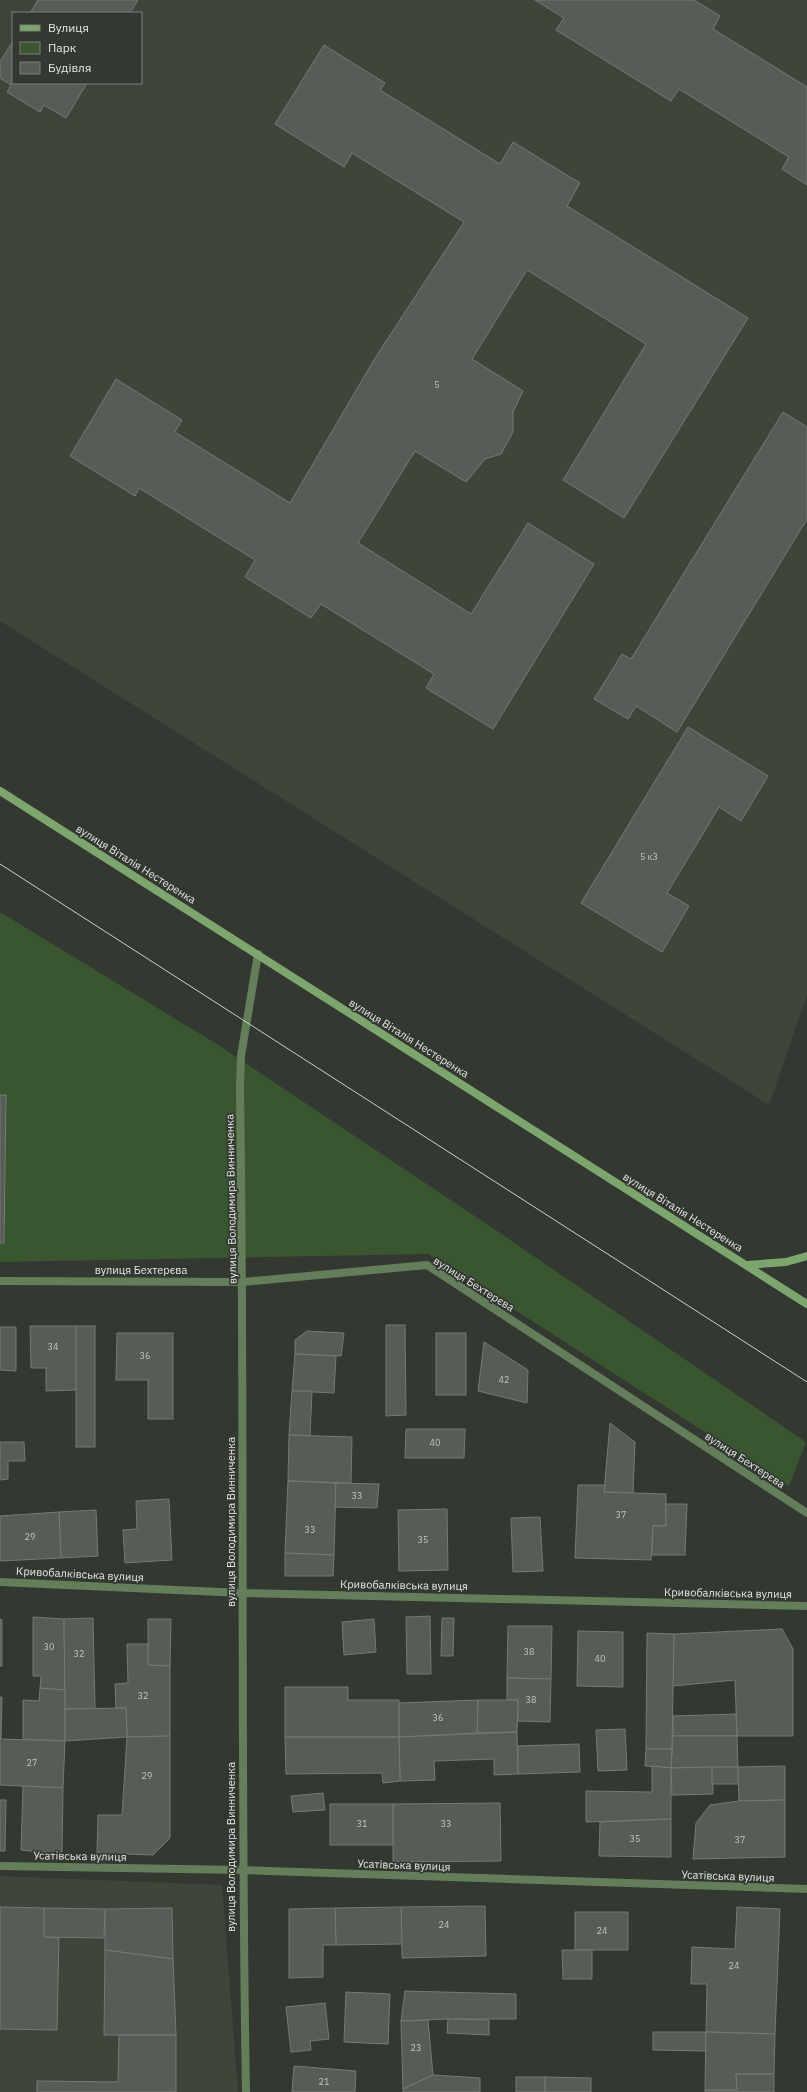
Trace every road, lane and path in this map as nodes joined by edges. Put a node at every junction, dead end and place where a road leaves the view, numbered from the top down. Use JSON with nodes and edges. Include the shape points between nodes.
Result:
{"nodes":[{"id":1,"x":0,"y":791,"type":"edge"},
{"id":2,"x":258,"y":954,"type":"junction"},
{"id":3,"x":807,"y":1256,"type":"edge"},
{"id":4,"x":747,"y":1265,"type":"junction"},
{"id":5,"x":0,"y":1281,"type":"edge"},
{"id":6,"x":243,"y":1282,"type":"junction"},
{"id":7,"x":807,"y":1304,"type":"edge"},
{"id":8,"x":807,"y":1513,"type":"edge"},
{"id":9,"x":0,"y":1582,"type":"edge"},
{"id":10,"x":242,"y":1593,"type":"junction"},
{"id":11,"x":807,"y":1606,"type":"edge"},
{"id":12,"x":0,"y":1866,"type":"edge"},
{"id":13,"x":242,"y":1870,"type":"junction"},
{"id":14,"x":807,"y":1889,"type":"edge"},
{"id":15,"x":246,"y":2092,"type":"edge"}],
"edges":[{"from":1,"to":2,"type":"main road","name":"вулиця Віталія Нестеренка"},
{"from":2,"to":4,"type":"main road","name":"вулиця Віталія Нестеренка"},
{"from":2,"to":6,"type":"street","name":"вулиця Володимира Винниченка","via":[[241,1056]]},
{"from":3,"to":4,"type":"main road","via":[[786,1262]]},
{"from":4,"to":7,"type":"main road","name":"вулиця Віталія Нестеренка"},
{"from":5,"to":6,"type":"street","name":"вулиця Бехтерєва"},
{"from":6,"to":8,"type":"street","name":"вулиця Бехтерєва","via":[[427,1266]]},
{"from":6,"to":10,"type":"street","name":"вулиця Володимира Винниченка"},
{"from":9,"to":10,"type":"street","name":"Кривобалківська вулиця"},
{"from":10,"to":11,"type":"street","name":"Кривобалківська вулиця"},
{"from":10,"to":13,"type":"street","name":"вулиця Володимира Винниченка"},
{"from":12,"to":13,"type":"street","name":"Усатівська вулиця"},
{"from":13,"to":14,"type":"street","name":"Усатівська вулиця"},
{"from":13,"to":15,"type":"street","name":"вулиця Володимира Винниченка"}]}
